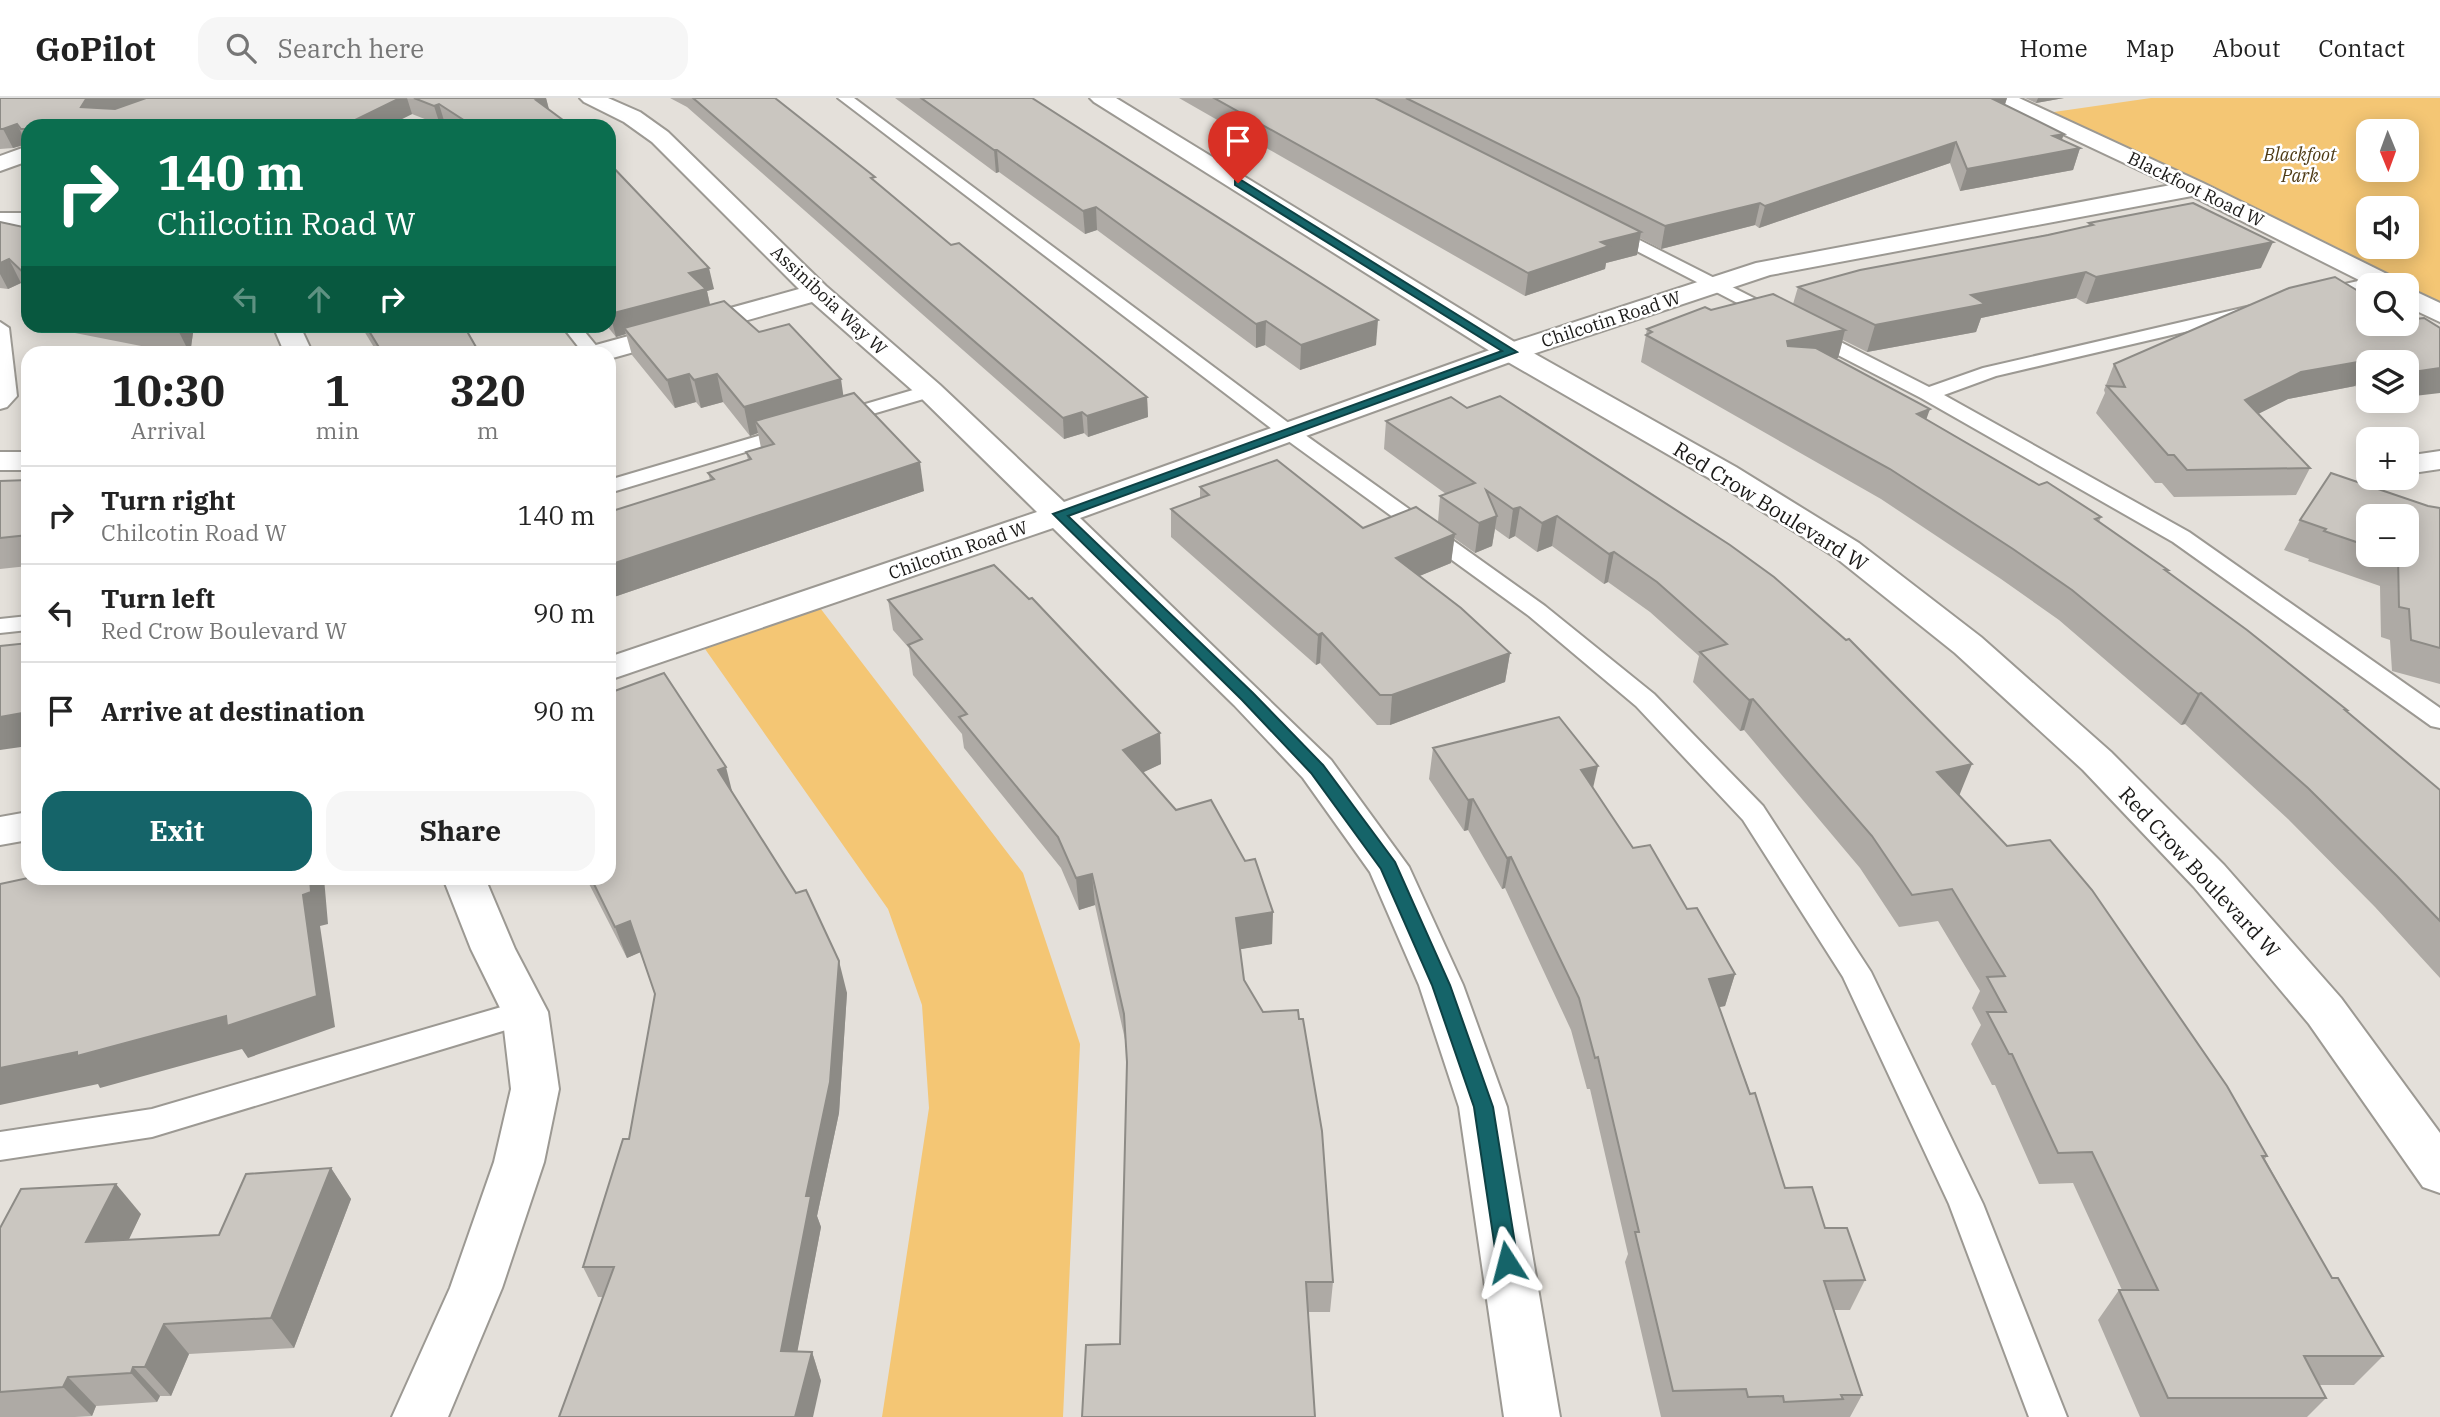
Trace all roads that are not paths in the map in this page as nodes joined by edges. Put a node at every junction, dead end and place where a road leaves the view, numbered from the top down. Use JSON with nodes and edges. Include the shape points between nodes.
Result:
{"nodes":[{"id":1,"x":591,"y":98,"type":"edge"},
{"id":2,"x":845,"y":98,"type":"edge"},
{"id":3,"x":1101,"y":98,"type":"edge"},
{"id":4,"x":2001,"y":98,"type":"edge"},
{"id":5,"x":2195,"y":188,"type":"junction"},
{"id":6,"x":0,"y":220,"type":"edge"},
{"id":7,"x":21,"y":220,"type":"edge"},
{"id":8,"x":1593,"y":222,"type":"edge"},
{"id":9,"x":2365,"y":273,"type":"edge"},
{"id":10,"x":1716,"y":284,"type":"junction"},
{"id":11,"x":2356,"y":289,"type":"edge"},
{"id":12,"x":817,"y":292,"type":"junction"},
{"id":13,"x":2300,"y":300,"type":"edge"},
{"id":14,"x":2419,"y":302,"type":"edge"},
{"id":15,"x":2273,"y":306,"type":"edge"},
{"id":16,"x":2440,"y":314,"type":"edge"},
{"id":17,"x":0,"y":328,"type":"edge"},
{"id":18,"x":616,"y":348,"type":"edge"},
{"id":19,"x":1511,"y":352,"type":"junction"},
{"id":20,"x":930,"y":391,"type":"junction"},
{"id":21,"x":1928,"y":394,"type":"junction"},
{"id":22,"x":0,"y":403,"type":"edge"},
{"id":23,"x":1287,"y":431,"type":"junction"},
{"id":24,"x":2440,"y":460,"type":"edge"},
{"id":25,"x":0,"y":461,"type":"edge"},
{"id":26,"x":21,"y":461,"type":"edge"},
{"id":27,"x":2419,"y":464,"type":"edge"},
{"id":28,"x":616,"y":485,"type":"edge"},
{"id":29,"x":1059,"y":514,"type":"junction"},
{"id":30,"x":21,"y":624,"type":"edge"},
{"id":31,"x":0,"y":626,"type":"edge"},
{"id":32,"x":616,"y":667,"type":"edge"},
{"id":33,"x":2440,"y":720,"type":"edge"},
{"id":34,"x":21,"y":827,"type":"edge"},
{"id":35,"x":0,"y":831,"type":"edge"},
{"id":36,"x":467,"y":885,"type":"edge"},
{"id":37,"x":525,"y":1012,"type":"junction"},
{"id":38,"x":0,"y":1146,"type":"edge"},
{"id":39,"x":2440,"y":1172,"type":"edge"},
{"id":40,"x":420,"y":1417,"type":"edge"},
{"id":41,"x":1532,"y":1417,"type":"edge"},
{"id":42,"x":2048,"y":1417,"type":"edge"}],
"edges":[{"from":1,"to":12,"type":"street","name":"Assiniboia Way W","via":[[632,117],[660,137]]},
{"from":2,"to":23,"type":"lane"},
{"from":3,"to":19,"type":"street","name":"Red Crow Boulevard W"},
{"from":4,"to":5,"type":"street","name":"Blackfoot Road W"},
{"from":5,"to":9,"type":"street","name":"Blackfoot Road W"},
{"from":5,"to":10,"type":"street","name":"Chilcotin Road W","via":[[1765,268]]},
{"from":6,"to":7,"type":"street"},
{"from":8,"to":10,"type":"lane"},
{"from":10,"to":19,"type":"street","name":"Chilcotin Road W"},
{"from":10,"to":21,"type":"lane"},
{"from":11,"to":13,"type":"lane"},
{"from":12,"to":18,"type":"street"},
{"from":12,"to":20,"type":"street","name":"Assiniboia Way W"},
{"from":14,"to":16,"type":"street"},
{"from":15,"to":21,"type":"lane","via":[[1990,372]]},
{"from":17,"to":22,"type":"lane","via":[[7,396]]},
{"from":19,"to":23,"type":"street","name":"Chilcotin Road W"},
{"from":19,"to":39,"type":"street","name":"Red Crow Boulevard W","via":[[1725,474],[1847,550],[1968,645],[2097,761],[2210,876],[2325,1011]]},
{"from":20,"to":28,"type":"lane"},
{"from":20,"to":29,"type":"street","name":"Assiniboia Way W"},
{"from":21,"to":33,"type":"lane","via":[[2181,537]]},
{"from":23,"to":29,"type":"street","name":"Chilcotin Road W"},
{"from":23,"to":42,"type":"lane","via":[[1537,611],[1644,701],[1753,813],[1856,972],[1966,1204]]},
{"from":24,"to":27,"type":"street"},
{"from":25,"to":26,"type":"street"},
{"from":29,"to":32,"type":"street","name":"Chilcotin Road W"},
{"from":29,"to":41,"type":"street","name":"Assiniboia Way W","via":[[1317,769],[1388,867],[1441,985],[1483,1107]]},
{"from":30,"to":31,"type":"lane"},
{"from":34,"to":35,"type":"street"},
{"from":36,"to":37,"type":"street","via":[[492,950]]},
{"from":37,"to":38,"type":"lane","via":[[152,1123]]},
{"from":37,"to":40,"type":"street","via":[[535,1089],[519,1162],[476,1288]]}]}
